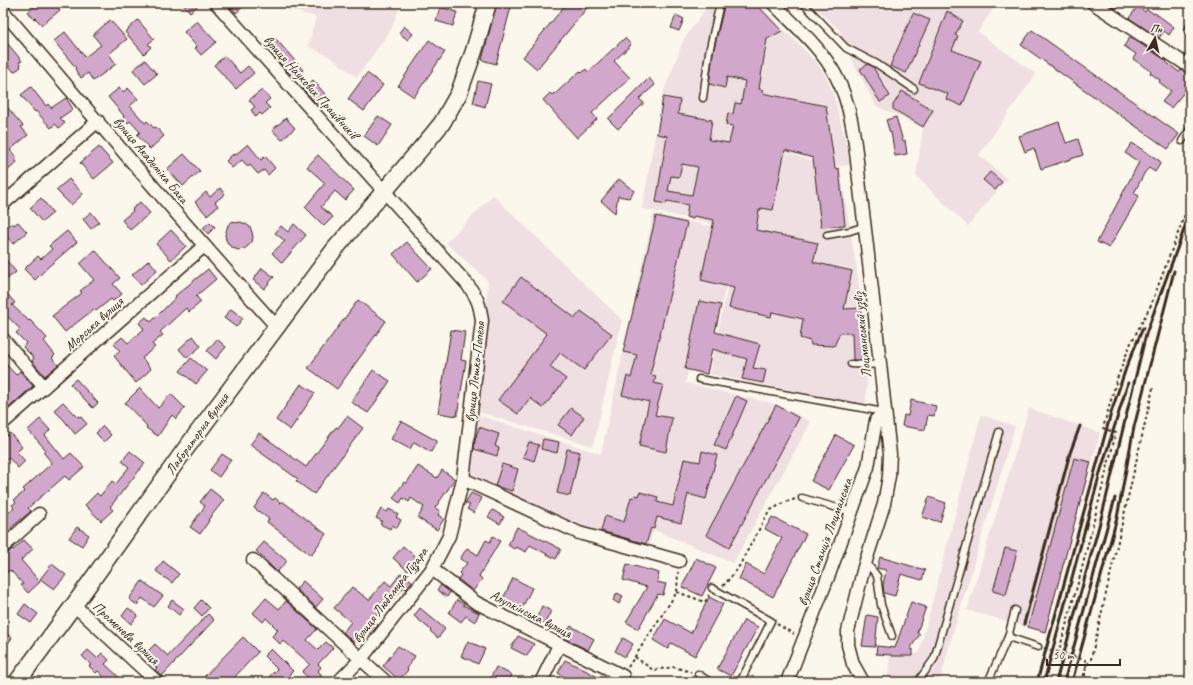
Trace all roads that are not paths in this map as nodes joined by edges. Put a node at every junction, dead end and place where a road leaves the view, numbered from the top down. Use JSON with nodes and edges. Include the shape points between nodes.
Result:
{"nodes":[{"id":1,"x":216,"y":3,"type":"edge"},
{"id":2,"x":488,"y":3,"type":"edge"},
{"id":3,"x":720,"y":3,"type":"edge"},
{"id":4,"x":773,"y":3,"type":"edge"},
{"id":5,"x":804,"y":3,"type":"edge"},
{"id":6,"x":1094,"y":3,"type":"edge"},
{"id":7,"x":3,"y":11,"type":"edge"},
{"id":8,"x":1190,"y":67,"type":"edge"},
{"id":9,"x":914,"y":89,"type":"dead end"},
{"id":10,"x":703,"y":98,"type":"dead end"},
{"id":11,"x":98,"y":121,"type":"junction"},
{"id":12,"x":1190,"y":129,"type":"edge"},
{"id":13,"x":1182,"y":141,"type":"dead end"},
{"id":14,"x":384,"y":192,"type":"junction"},
{"id":15,"x":3,"y":204,"type":"edge"},
{"id":16,"x":865,"y":226,"type":"junction"},
{"id":17,"x":827,"y":235,"type":"dead end"},
{"id":18,"x":204,"y":246,"type":"junction"},
{"id":19,"x":277,"y":327,"type":"junction"},
{"id":20,"x":3,"y":340,"type":"edge"},
{"id":21,"x":851,"y":364,"type":"dead end"},
{"id":22,"x":880,"y":364,"type":"junction"},
{"id":23,"x":700,"y":379,"type":"dead end"},
{"id":24,"x":44,"y":387,"type":"junction"},
{"id":25,"x":885,"y":412,"type":"junction"},
{"id":26,"x":3,"y":423,"type":"edge"},
{"id":27,"x":999,"y":432,"type":"dead end"},
{"id":28,"x":463,"y":479,"type":"junction"},
{"id":29,"x":802,"y":498,"type":"road end"},
{"id":30,"x":852,"y":512,"type":"junction"},
{"id":31,"x":39,"y":514,"type":"dead end"},
{"id":32,"x":3,"y":547,"type":"edge"},
{"id":33,"x":253,"y":560,"type":"dead end"},
{"id":34,"x":679,"y":561,"type":"road end"},
{"id":35,"x":866,"y":562,"type":"junction"},
{"id":36,"x":432,"y":568,"type":"junction"},
{"id":37,"x":712,"y":588,"type":"road end"},
{"id":38,"x":74,"y":605,"type":"junction"},
{"id":39,"x":1015,"y":610,"type":"dead end"},
{"id":40,"x":892,"y":636,"type":"dead end"},
{"id":41,"x":1008,"y":637,"type":"junction"},
{"id":42,"x":560,"y":645,"type":"junction"},
{"id":43,"x":1038,"y":646,"type":"road end"},
{"id":44,"x":361,"y":659,"type":"junction"},
{"id":45,"x":698,"y":674,"type":"road end"},
{"id":46,"x":623,"y":676,"type":"road end"},
{"id":47,"x":17,"y":682,"type":"edge"},
{"id":48,"x":157,"y":682,"type":"edge"},
{"id":49,"x":338,"y":682,"type":"edge"},
{"id":50,"x":386,"y":682,"type":"edge"},
{"id":51,"x":540,"y":682,"type":"edge"},
{"id":52,"x":710,"y":682,"type":"edge"},
{"id":53,"x":740,"y":682,"type":"edge"},
{"id":54,"x":787,"y":682,"type":"edge"},
{"id":55,"x":863,"y":682,"type":"edge"},
{"id":56,"x":916,"y":682,"type":"edge"},
{"id":57,"x":988,"y":682,"type":"edge"}],
"edges":[{"from":1,"to":14,"type":"street","name":"вулиця Наукових Працівників"},
{"from":2,"to":14,"type":"main road","via":[[458,93],[442,123]]},
{"from":3,"to":10,"type":"lane"},
{"from":4,"to":16,"type":"street","name":"Лоцманський узвіз","via":[[826,59],[843,91],[855,143]]},
{"from":5,"to":9,"type":"lane","via":[[846,48],[877,64]]},
{"from":6,"to":8,"type":"street"},
{"from":7,"to":11,"type":"street","name":"вулиця Академіка Баха"},
{"from":11,"to":15,"type":"street"},
{"from":11,"to":18,"type":"street","name":"вулиця Академіка Баха"},
{"from":12,"to":13,"type":"lane"},
{"from":14,"to":19,"type":"main road","name":"Лабораторна вулиця","via":[[334,250]]},
{"from":14,"to":28,"type":"street","name":"вулиця Лешко-Попеля","via":[[467,284],[480,307],[482,321]]},
{"from":16,"to":17,"type":"lane"},
{"from":16,"to":22,"type":"street","name":"Лоцманський узвіз"},
{"from":18,"to":19,"type":"street","name":"вулиця Академіка Баха"},
{"from":18,"to":24,"type":"street","name":"Морська вулиця"},
{"from":19,"to":38,"type":"main road","name":"Лабораторна вулиця"},
{"from":20,"to":24,"type":"street"},
{"from":21,"to":22,"type":"lane"},
{"from":22,"to":25,"type":"street","name":"Лоцманський узвіз"},
{"from":23,"to":25,"type":"lane"},
{"from":24,"to":26,"type":"street","name":"Морська вулиця"},
{"from":25,"to":30,"type":"street","name":"вулиця Станція Лоцманська","via":[[876,420],[868,467]]},
{"from":25,"to":35,"type":"street","name":"Лоцманський узвіз","via":[[890,454],[889,476],[884,504]]},
{"from":27,"to":56,"type":"lane","via":[[934,659]]},
{"from":28,"to":34,"type":"street","via":[[579,533]]},
{"from":28,"to":36,"type":"street","name":"вулиця Любомира Гузара","via":[[449,536]]},
{"from":29,"to":30,"type":"lane"},
{"from":30,"to":54,"type":"street","name":"вулиця Станція Лоцманська"},
{"from":31,"to":32,"type":"street"},
{"from":33,"to":44,"type":"street","name":"вулиця Любомира Гузара"},
{"from":35,"to":40,"type":"lane","via":[[877,576],[881,605]]},
{"from":35,"to":55,"type":"street","name":"Лоцманський узвіз","via":[[848,631],[848,645],[853,664]]},
{"from":36,"to":42,"type":"street","name":"Алупкінська вулиця","via":[[475,602]]},
{"from":36,"to":44,"type":"street","name":"вулиця Любомира Гузара"},
{"from":37,"to":53,"type":"lane","via":[[771,621]]},
{"from":38,"to":47,"type":"main road","name":"Лабораторна вулиця"},
{"from":38,"to":48,"type":"street","name":"Променева вулиця"},
{"from":39,"to":41,"type":"lane"},
{"from":41,"to":43,"type":"lane"},
{"from":41,"to":57,"type":"lane"},
{"from":42,"to":46,"type":"street","name":"Алупкінська вулиця"},
{"from":42,"to":51,"type":"street"},
{"from":44,"to":49,"type":"street","name":"вулиця Любомира Гузара"},
{"from":44,"to":50,"type":"street"},
{"from":45,"to":52,"type":"lane"}]}
